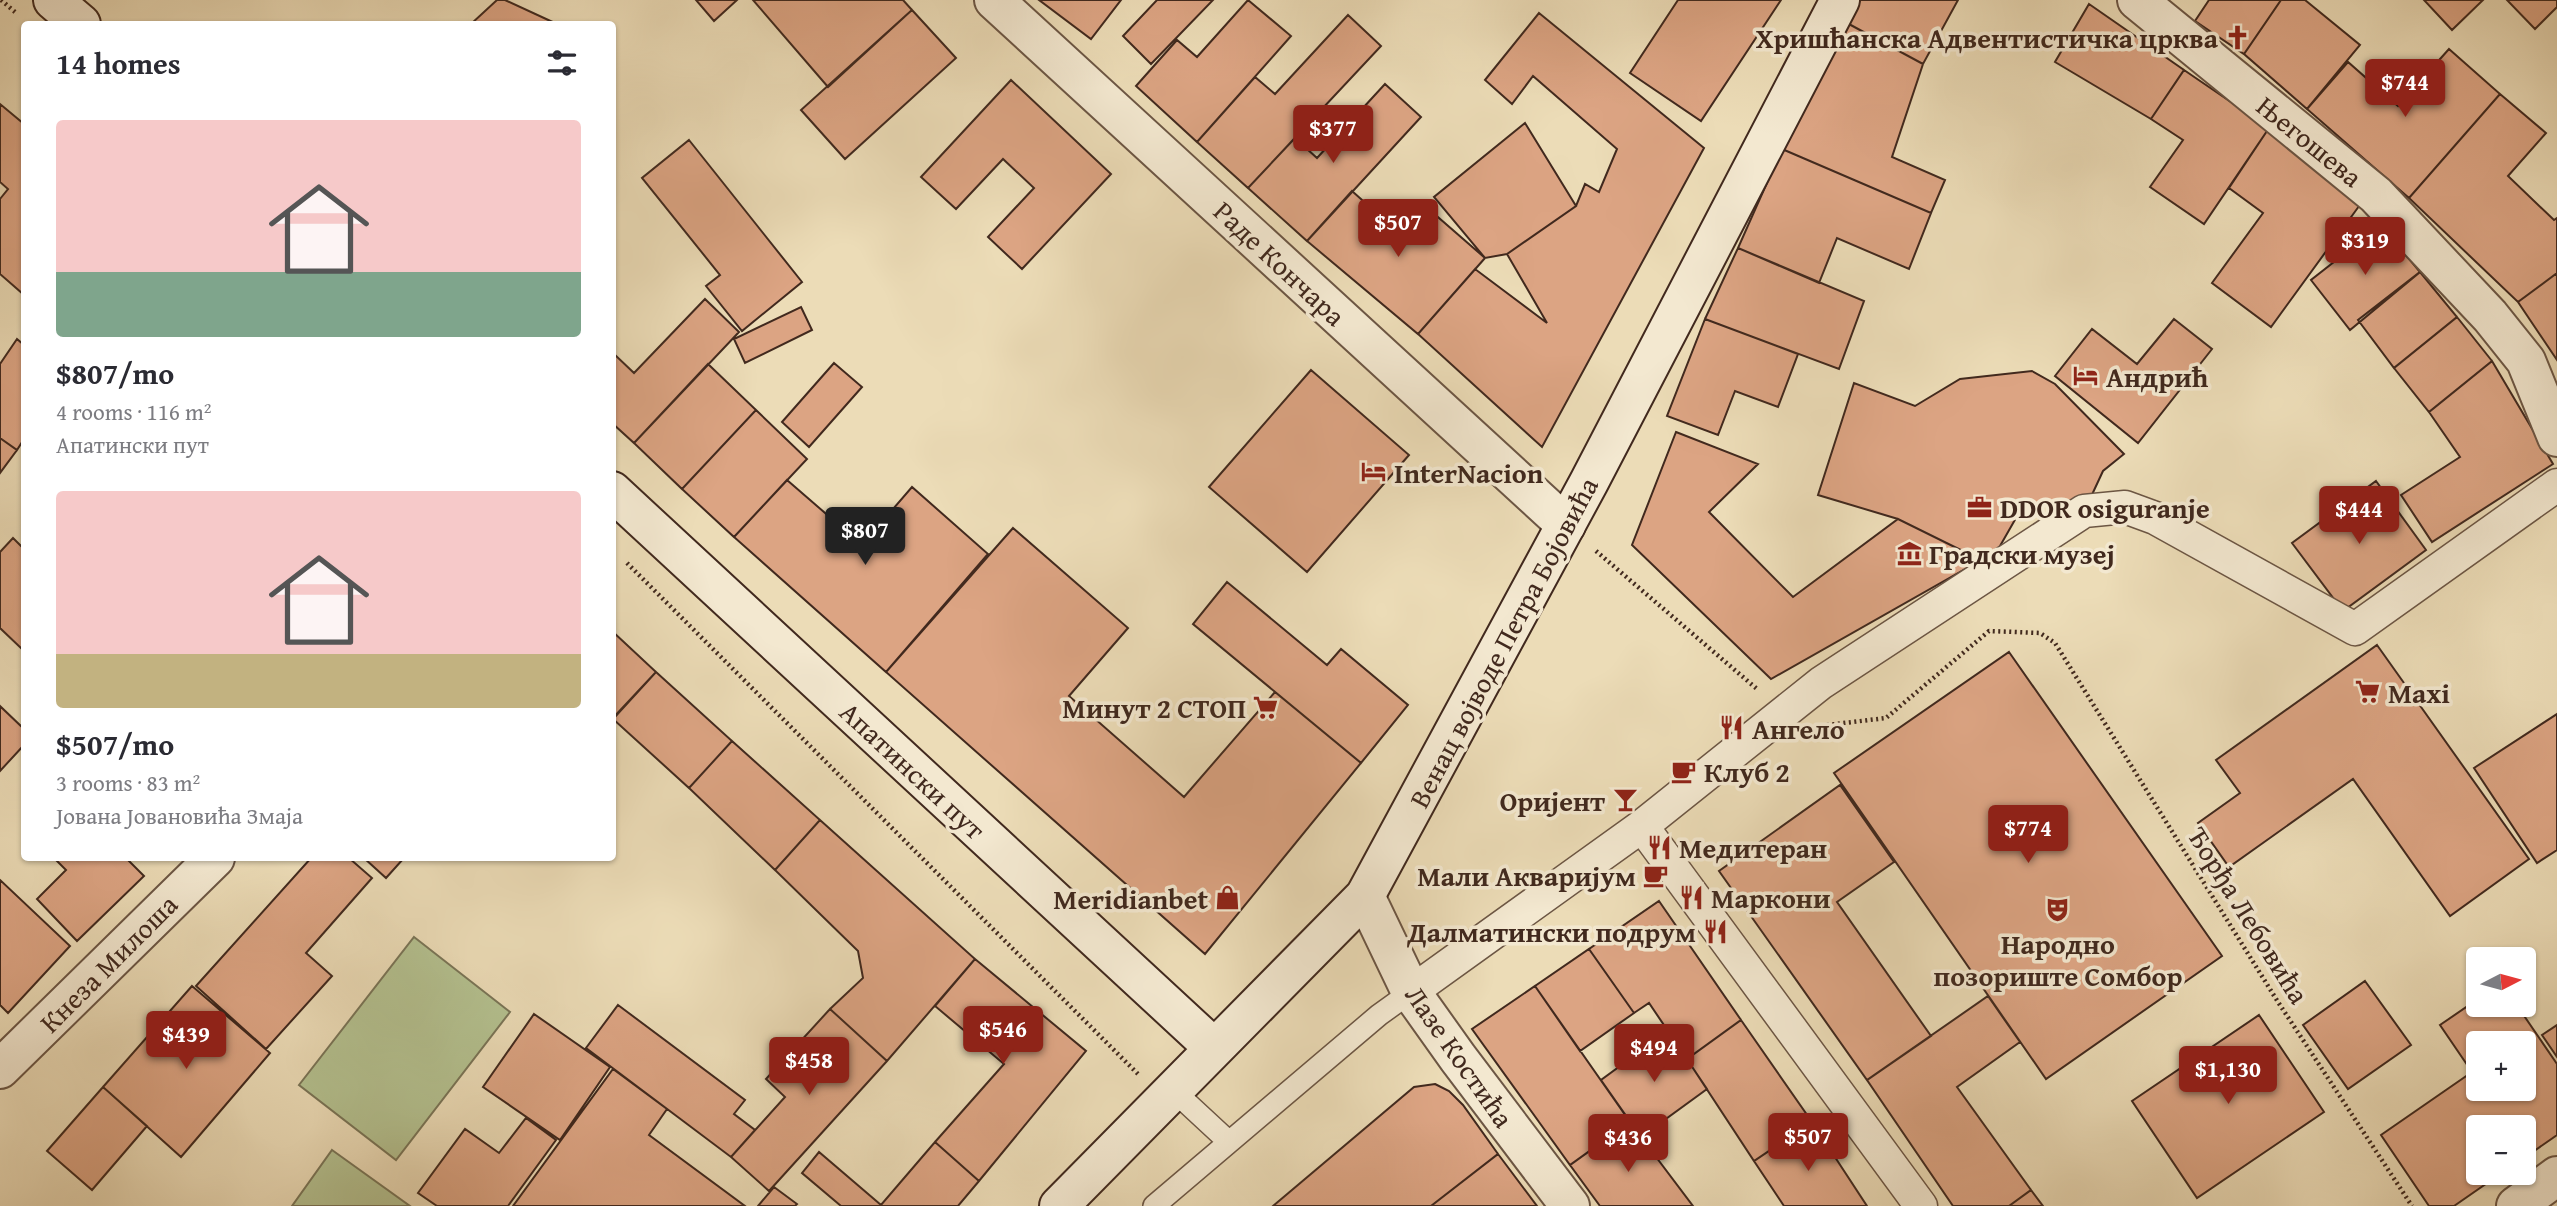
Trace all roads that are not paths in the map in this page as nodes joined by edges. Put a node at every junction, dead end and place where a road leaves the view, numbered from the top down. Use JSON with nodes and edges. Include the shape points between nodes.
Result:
{"nodes":[{"id":1,"x":53,"y":0,"type":"edge"},
{"id":2,"x":994,"y":0,"type":"edge"},
{"id":3,"x":1840,"y":0,"type":"edge"},
{"id":4,"x":2137,"y":0,"type":"edge"},
{"id":5,"x":78,"y":21,"type":"edge"},
{"id":6,"x":2557,"y":437,"type":"edge"},
{"id":7,"x":2557,"y":485,"type":"edge"},
{"id":8,"x":616,"y":495,"type":"edge"},
{"id":9,"x":1566,"y":525,"type":"junction"},
{"id":10,"x":1642,"y":826,"type":"junction"},
{"id":11,"x":212,"y":861,"type":"edge"},
{"id":12,"x":1365,"y":896,"type":"junction"},
{"id":13,"x":1411,"y":992,"type":"junction"},
{"id":14,"x":1214,"y":1048,"type":"junction"},
{"id":15,"x":0,"y":1069,"type":"edge"},
{"id":16,"x":1169,"y":1096,"type":"junction"},
{"id":17,"x":1229,"y":1142,"type":"junction"},
{"id":18,"x":2557,"y":1176,"type":"edge"},
{"id":19,"x":1059,"y":1206,"type":"edge"},
{"id":20,"x":1154,"y":1206,"type":"edge"},
{"id":21,"x":1570,"y":1206,"type":"edge"},
{"id":22,"x":1921,"y":1206,"type":"edge"},
{"id":23,"x":2516,"y":1206,"type":"edge"}],
"edges":[{"from":1,"to":5,"type":"main road"},
{"from":2,"to":9,"type":"main road","name":"Раде Кончара"},
{"from":3,"to":9,"type":"main road","name":"Венац војводе Петра Бојовића"},
{"from":4,"to":6,"type":"main road","name":"Његошева","via":[[2386,205],[2526,361]]},
{"from":7,"to":10,"type":"street","via":[[2356,629],[2155,518],[2110,506],[2084,511],[1821,683]]},
{"from":8,"to":14,"type":"main road","name":"Апатински пут"},
{"from":9,"to":12,"type":"main road","name":"Венац војводе Петра Бојовића"},
{"from":10,"to":13,"type":"street"},
{"from":10,"to":22,"type":"street"},
{"from":11,"to":15,"type":"main road","name":"Кнеза Милоша"},
{"from":12,"to":13,"type":"main road","name":"Лазе Костића"},
{"from":12,"to":14,"type":"main road","name":"Венац војводе Петра Бојовића"},
{"from":13,"to":17,"type":"lane"},
{"from":13,"to":21,"type":"main road","name":"Лазе Костића"},
{"from":14,"to":16,"type":"main road","name":"Венац војводе Петра Бојовића"},
{"from":16,"to":17,"type":"lane"},
{"from":16,"to":19,"type":"main road","name":"Венац војводе Петра Бојовића"},
{"from":17,"to":20,"type":"lane"},
{"from":18,"to":23,"type":"main road"}]}
